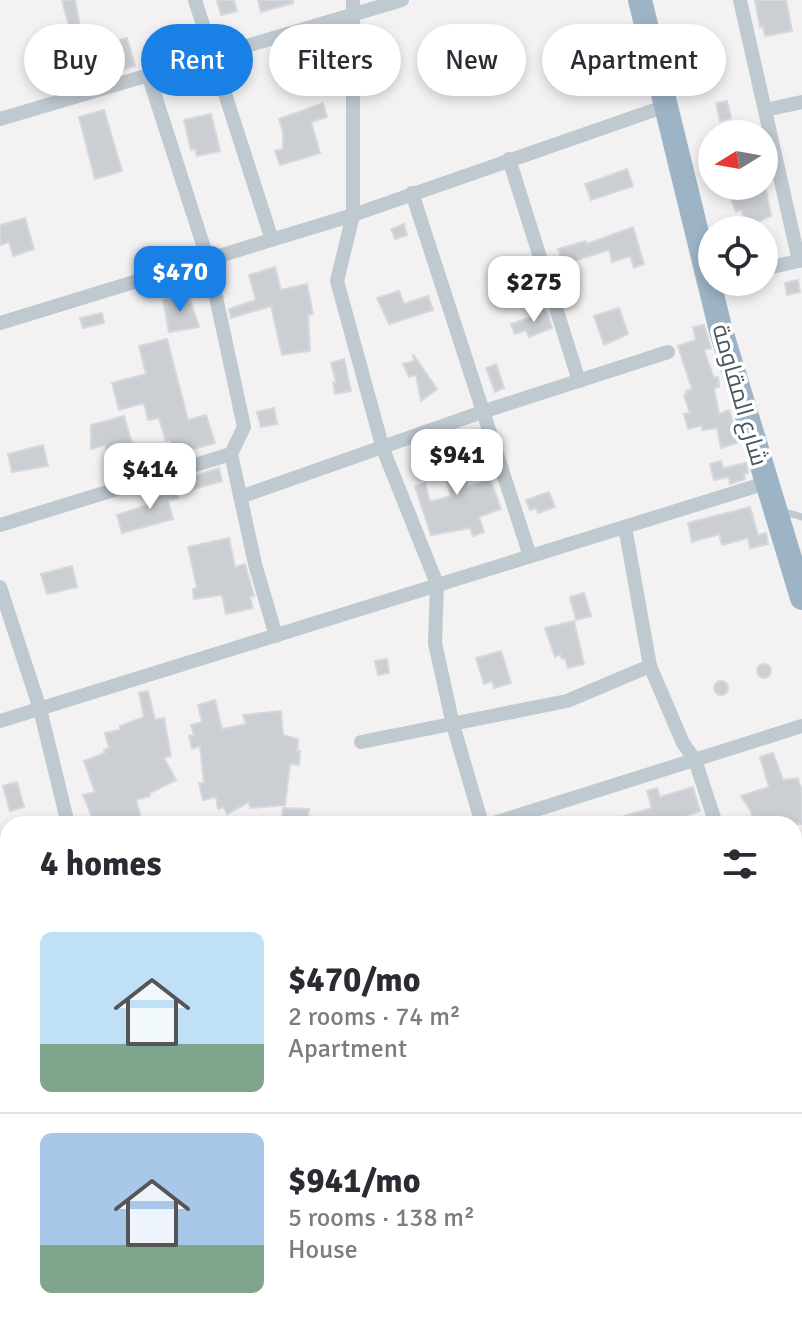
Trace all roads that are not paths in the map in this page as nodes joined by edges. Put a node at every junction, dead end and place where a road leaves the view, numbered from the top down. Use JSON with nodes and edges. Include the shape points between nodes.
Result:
{"nodes":[{"id":1,"x":195,"y":0,"type":"edge"},
{"id":2,"x":402,"y":0,"type":"edge"},
{"id":3,"x":640,"y":0,"type":"edge"},
{"id":4,"x":740,"y":0,"type":"edge"},
{"id":5,"x":354,"y":6,"type":"edge"},
{"id":6,"x":203,"y":24,"type":"edge"},
{"id":7,"x":253,"y":41,"type":"edge"},
{"id":8,"x":141,"y":76,"type":"edge"},
{"id":9,"x":155,"y":96,"type":"edge"},
{"id":10,"x":226,"y":96,"type":"edge"},
{"id":11,"x":802,"y":102,"type":"edge"},
{"id":12,"x":666,"y":106,"type":"junction"},
{"id":13,"x":765,"y":110,"type":"junction"},
{"id":14,"x":0,"y":119,"type":"edge"},
{"id":15,"x":509,"y":159,"type":"junction"},
{"id":16,"x":412,"y":193,"type":"junction"},
{"id":17,"x":353,"y":215,"type":"junction"},
{"id":18,"x":698,"y":233,"type":"edge"},
{"id":19,"x":272,"y":240,"type":"junction"},
{"id":20,"x":208,"y":260,"type":"junction"},
{"id":21,"x":800,"y":260,"type":"edge"},
{"id":22,"x":778,"y":266,"type":"edge"},
{"id":23,"x":714,"y":296,"type":"edge"},
{"id":24,"x":0,"y":323,"type":"edge"},
{"id":25,"x":668,"y":352,"type":"dead end"},
{"id":26,"x":579,"y":381,"type":"junction"},
{"id":27,"x":482,"y":412,"type":"junction"},
{"id":28,"x":383,"y":449,"type":"junction"},
{"id":29,"x":231,"y":454,"type":"junction"},
{"id":30,"x":766,"y":483,"type":"junction"},
{"id":31,"x":240,"y":497,"type":"junction"},
{"id":32,"x":775,"y":509,"type":"junction"},
{"id":33,"x":802,"y":517,"type":"edge"},
{"id":34,"x":0,"y":525,"type":"edge"},
{"id":35,"x":625,"y":527,"type":"junction"},
{"id":36,"x":530,"y":556,"type":"junction"},
{"id":37,"x":437,"y":584,"type":"junction"},
{"id":38,"x":0,"y":587,"type":"edge"},
{"id":39,"x":802,"y":598,"type":"edge"},
{"id":40,"x":276,"y":636,"type":"junction"},
{"id":41,"x":650,"y":666,"type":"junction"},
{"id":42,"x":40,"y":709,"type":"junction"},
{"id":43,"x":0,"y":721,"type":"edge"},
{"id":44,"x":453,"y":725,"type":"junction"},
{"id":45,"x":802,"y":726,"type":"edge"},
{"id":46,"x":361,"y":742,"type":"dead end"},
{"id":47,"x":695,"y":760,"type":"junction"},
{"id":48,"x":66,"y":816,"type":"edge"},
{"id":49,"x":480,"y":816,"type":"edge"},
{"id":50,"x":516,"y":816,"type":"edge"},
{"id":51,"x":713,"y":816,"type":"edge"}],
"edges":[{"from":1,"to":6,"type":"street"},
{"from":2,"to":5,"type":"street"},
{"from":3,"to":12,"type":"highway","name":"شارع المقاومة"},
{"from":4,"to":13,"type":"street"},
{"from":5,"to":7,"type":"street"},
{"from":5,"to":17,"type":"street"},
{"from":8,"to":14,"type":"street"},
{"from":9,"to":20,"type":"street"},
{"from":10,"to":19,"type":"street"},
{"from":11,"to":13,"type":"street"},
{"from":12,"to":15,"type":"street"},
{"from":12,"to":18,"type":"highway","name":"شارع المقاومة"},
{"from":13,"to":21,"type":"street"},
{"from":15,"to":16,"type":"street"},
{"from":15,"to":26,"type":"street"},
{"from":16,"to":17,"type":"street"},
{"from":16,"to":27,"type":"street"},
{"from":17,"to":19,"type":"street"},
{"from":17,"to":28,"type":"street","via":[[337,281]]},
{"from":19,"to":20,"type":"street"},
{"from":20,"to":24,"type":"street"},
{"from":20,"to":29,"type":"street","via":[[244,427]]},
{"from":21,"to":22,"type":"street"},
{"from":23,"to":30,"type":"highway","name":"شارع المقاومة"},
{"from":25,"to":26,"type":"street"},
{"from":26,"to":27,"type":"street"},
{"from":27,"to":28,"type":"street"},
{"from":27,"to":36,"type":"street"},
{"from":28,"to":31,"type":"street"},
{"from":28,"to":37,"type":"street"},
{"from":29,"to":31,"type":"street"},
{"from":29,"to":34,"type":"street"},
{"from":30,"to":32,"type":"highway","name":"شارع المقاومة"},
{"from":30,"to":35,"type":"street"},
{"from":31,"to":40,"type":"street"},
{"from":32,"to":33,"type":"lane"},
{"from":32,"to":39,"type":"highway","name":"شارع المقاومة"},
{"from":35,"to":36,"type":"street"},
{"from":35,"to":41,"type":"street"},
{"from":36,"to":37,"type":"street"},
{"from":37,"to":40,"type":"street"},
{"from":37,"to":44,"type":"street","via":[[435,643]]},
{"from":38,"to":42,"type":"street"},
{"from":40,"to":42,"type":"street"},
{"from":41,"to":44,"type":"street","via":[[567,701]]},
{"from":41,"to":47,"type":"street"},
{"from":42,"to":43,"type":"street"},
{"from":42,"to":48,"type":"street"},
{"from":44,"to":46,"type":"street"},
{"from":44,"to":49,"type":"street"},
{"from":45,"to":47,"type":"street"},
{"from":47,"to":50,"type":"street"},
{"from":47,"to":51,"type":"street"}]}
